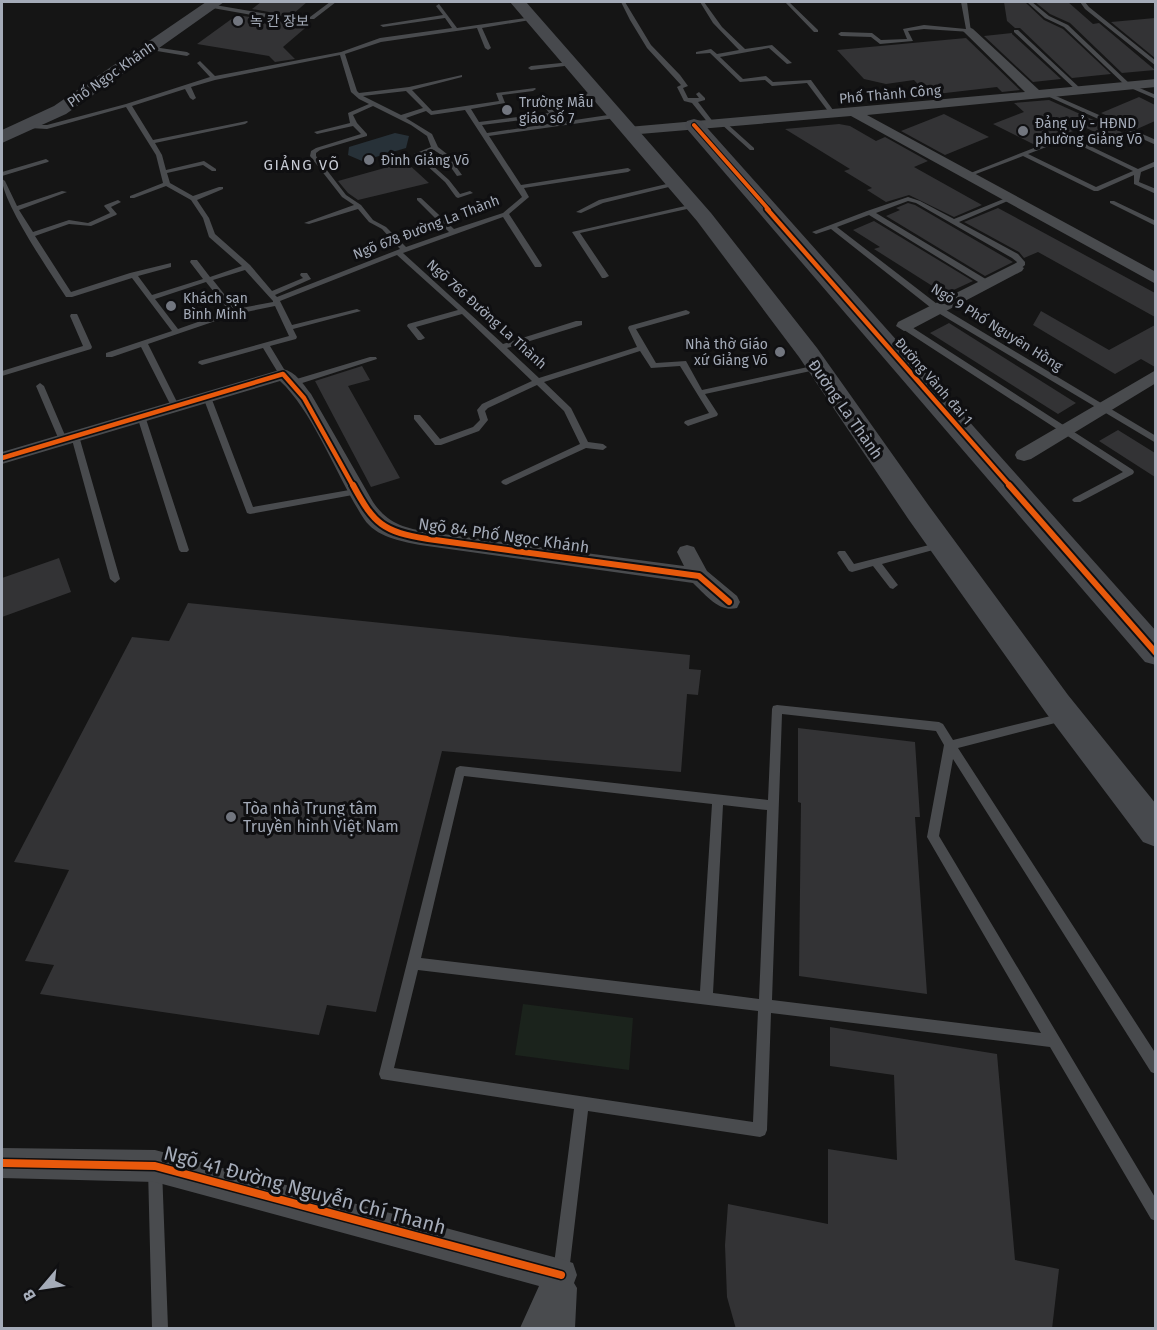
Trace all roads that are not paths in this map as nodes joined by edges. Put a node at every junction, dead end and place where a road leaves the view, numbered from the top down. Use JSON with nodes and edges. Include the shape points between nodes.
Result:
{"nodes":[{"id":1,"x":333,"y":2,"type":"edge"},
{"id":2,"x":518,"y":2,"type":"edge"},
{"id":3,"x":622,"y":2,"type":"edge"},
{"id":4,"x":702,"y":2,"type":"edge"},
{"id":5,"x":787,"y":2,"type":"edge"},
{"id":6,"x":964,"y":2,"type":"edge"},
{"id":7,"x":1029,"y":2,"type":"edge"},
{"id":8,"x":1083,"y":2,"type":"edge"},
{"id":9,"x":212,"y":4,"type":"edge"},
{"id":10,"x":439,"y":6,"type":"dead end"},
{"id":11,"x":268,"y":16,"type":"dead end"},
{"id":12,"x":446,"y":16,"type":"junction"},
{"id":13,"x":312,"y":18,"type":"dead end"},
{"id":14,"x":533,"y":19,"type":"junction"},
{"id":15,"x":478,"y":27,"type":"junction"},
{"id":16,"x":456,"y":30,"type":"junction"},
{"id":17,"x":816,"y":31,"type":"dead end"},
{"id":18,"x":969,"y":31,"type":"junction"},
{"id":19,"x":1016,"y":31,"type":"dead end"},
{"id":20,"x":840,"y":34,"type":"dead end"},
{"id":21,"x":390,"y":38,"type":"junction"},
{"id":22,"x":147,"y":48,"type":"junction"},
{"id":23,"x":488,"y":48,"type":"dead end"},
{"id":24,"x":744,"y":51,"type":"junction"},
{"id":25,"x":342,"y":53,"type":"junction"},
{"id":26,"x":698,"y":53,"type":"dead end"},
{"id":27,"x":187,"y":54,"type":"dead end"},
{"id":28,"x":716,"y":56,"type":"junction"},
{"id":29,"x":200,"y":63,"type":"dead end"},
{"id":30,"x":789,"y":63,"type":"dead end"},
{"id":31,"x":571,"y":64,"type":"junction"},
{"id":32,"x":1155,"y":64,"type":"edge"},
{"id":33,"x":531,"y":68,"type":"dead end"},
{"id":34,"x":460,"y":76,"type":"dead end"},
{"id":35,"x":214,"y":78,"type":"junction"},
{"id":36,"x":1155,"y":83,"type":"edge"},
{"id":37,"x":1128,"y":85,"type":"junction"},
{"id":38,"x":187,"y":86,"type":"junction"},
{"id":39,"x":407,"y":89,"type":"junction"},
{"id":40,"x":533,"y":89,"type":"dead end"},
{"id":41,"x":1079,"y":90,"type":"junction"},
{"id":42,"x":596,"y":94,"type":"junction"},
{"id":43,"x":699,"y":94,"type":"dead end"},
{"id":44,"x":1042,"y":94,"type":"junction"},
{"id":45,"x":358,"y":95,"type":"junction"},
{"id":46,"x":1155,"y":97,"type":"edge"},
{"id":47,"x":193,"y":98,"type":"dead end"},
{"id":48,"x":542,"y":99,"type":"dead end"},
{"id":49,"x":550,"y":100,"type":"dead end"},
{"id":50,"x":374,"y":104,"type":"junction"},
{"id":51,"x":128,"y":105,"type":"junction"},
{"id":52,"x":467,"y":108,"type":"junction"},
{"id":53,"x":427,"y":109,"type":"junction"},
{"id":54,"x":853,"y":112,"type":"junction"},
{"id":55,"x":833,"y":114,"type":"junction"},
{"id":56,"x":402,"y":117,"type":"junction"},
{"id":57,"x":705,"y":118,"type":"junction"},
{"id":58,"x":245,"y":122,"type":"dead end"},
{"id":59,"x":354,"y":124,"type":"junction"},
{"id":60,"x":478,"y":124,"type":"junction"},
{"id":61,"x":621,"y":124,"type":"junction"},
{"id":62,"x":30,"y":126,"type":"junction"},
{"id":63,"x":317,"y":132,"type":"dead end"},
{"id":64,"x":485,"y":135,"type":"junction"},
{"id":65,"x":2,"y":137,"type":"edge"},
{"id":66,"x":150,"y":142,"type":"junction"},
{"id":67,"x":1155,"y":143,"type":"edge"},
{"id":68,"x":435,"y":148,"type":"junction"},
{"id":69,"x":752,"y":149,"type":"dead end"},
{"id":70,"x":1023,"y":154,"type":"junction"},
{"id":71,"x":46,"y":161,"type":"dead end"},
{"id":72,"x":1155,"y":163,"type":"edge"},
{"id":73,"x":214,"y":170,"type":"dead end"},
{"id":74,"x":628,"y":170,"type":"dead end"},
{"id":75,"x":1138,"y":171,"type":"junction"},
{"id":76,"x":164,"y":172,"type":"junction"},
{"id":77,"x":2,"y":174,"type":"edge"},
{"id":78,"x":459,"y":175,"type":"dead end"},
{"id":79,"x":966,"y":176,"type":"junction"},
{"id":80,"x":2,"y":181,"type":"edge"},
{"id":81,"x":167,"y":184,"type":"junction"},
{"id":82,"x":675,"y":184,"type":"junction"},
{"id":83,"x":221,"y":188,"type":"dead end"},
{"id":84,"x":520,"y":188,"type":"junction"},
{"id":85,"x":64,"y":192,"type":"dead end"},
{"id":86,"x":1155,"y":192,"type":"edge"},
{"id":87,"x":470,"y":193,"type":"dead end"},
{"id":88,"x":132,"y":197,"type":"dead end"},
{"id":89,"x":194,"y":199,"type":"junction"},
{"id":90,"x":419,"y":199,"type":"dead end"},
{"id":91,"x":1008,"y":200,"type":"junction"},
{"id":92,"x":118,"y":202,"type":"dead end"},
{"id":93,"x":1112,"y":202,"type":"dead end"},
{"id":94,"x":358,"y":206,"type":"junction"},
{"id":95,"x":694,"y":206,"type":"junction"},
{"id":96,"x":15,"y":209,"type":"junction"},
{"id":97,"x":579,"y":212,"type":"dead end"},
{"id":98,"x":869,"y":212,"type":"junction"},
{"id":99,"x":505,"y":214,"type":"junction"},
{"id":100,"x":954,"y":222,"type":"junction"},
{"id":101,"x":307,"y":223,"type":"dead end"},
{"id":102,"x":1155,"y":224,"type":"edge"},
{"id":103,"x":831,"y":226,"type":"junction"},
{"id":104,"x":453,"y":231,"type":"junction"},
{"id":105,"x":816,"y":232,"type":"dead end"},
{"id":106,"x":31,"y":235,"type":"junction"},
{"id":107,"x":402,"y":251,"type":"junction"},
{"id":108,"x":194,"y":262,"type":"dead end"},
{"id":109,"x":168,"y":265,"type":"dead end"},
{"id":110,"x":538,"y":265,"type":"dead end"},
{"id":111,"x":247,"y":267,"type":"junction"},
{"id":112,"x":1016,"y":268,"type":"joint"},
{"id":113,"x":133,"y":275,"type":"junction"},
{"id":114,"x":304,"y":275,"type":"dead end"},
{"id":115,"x":605,"y":276,"type":"dead end"},
{"id":116,"x":209,"y":279,"type":"junction"},
{"id":117,"x":1155,"y":279,"type":"edge"},
{"id":118,"x":986,"y":283,"type":"junction"},
{"id":119,"x":150,"y":298,"type":"junction"},
{"id":120,"x":274,"y":299,"type":"junction"},
{"id":121,"x":938,"y":309,"type":"junction"},
{"id":122,"x":357,"y":311,"type":"dead end"},
{"id":123,"x":464,"y":311,"type":"junction"},
{"id":124,"x":234,"y":312,"type":"junction"},
{"id":125,"x":686,"y":312,"type":"dead end"},
{"id":126,"x":74,"y":316,"type":"dead end"},
{"id":127,"x":579,"y":323,"type":"dead end"},
{"id":128,"x":904,"y":326,"type":"joint"},
{"id":129,"x":290,"y":328,"type":"junction"},
{"id":130,"x":177,"y":332,"type":"junction"},
{"id":131,"x":421,"y":338,"type":"dead end"},
{"id":132,"x":144,"y":344,"type":"junction"},
{"id":133,"x":265,"y":345,"type":"junction"},
{"id":134,"x":503,"y":347,"type":"junction"},
{"id":135,"x":642,"y":348,"type":"junction"},
{"id":136,"x":109,"y":356,"type":"dead end"},
{"id":137,"x":373,"y":359,"type":"dead end"},
{"id":138,"x":202,"y":363,"type":"dead end"},
{"id":139,"x":817,"y":367,"type":"junction"},
{"id":140,"x":2,"y":374,"type":"edge"},
{"id":141,"x":1155,"y":375,"type":"edge"},
{"id":142,"x":288,"y":379,"type":"junction"},
{"id":143,"x":539,"y":381,"type":"junction"},
{"id":144,"x":40,"y":386,"type":"dead end"},
{"id":145,"x":700,"y":393,"type":"junction"},
{"id":146,"x":207,"y":397,"type":"junction"},
{"id":147,"x":176,"y":406,"type":"junction"},
{"id":148,"x":1103,"y":408,"type":"junction"},
{"id":149,"x":141,"y":416,"type":"junction"},
{"id":150,"x":417,"y":417,"type":"dead end"},
{"id":151,"x":688,"y":423,"type":"dead end"},
{"id":152,"x":1068,"y":430,"type":"junction"},
{"id":153,"x":69,"y":438,"type":"junction"},
{"id":154,"x":1155,"y":441,"type":"edge"},
{"id":155,"x":585,"y":445,"type":"junction"},
{"id":156,"x":603,"y":447,"type":"dead end"},
{"id":157,"x":1024,"y":455,"type":"dead end"},
{"id":158,"x":2,"y":458,"type":"edge"},
{"id":159,"x":506,"y":482,"type":"dead end"},
{"id":160,"x":356,"y":492,"type":"junction"},
{"id":161,"x":1077,"y":500,"type":"dead end"},
{"id":162,"x":942,"y":544,"type":"junction"},
{"id":163,"x":184,"y":550,"type":"dead end"},
{"id":164,"x":687,"y":552,"type":"dead end"},
{"id":165,"x":842,"y":553,"type":"dead end"},
{"id":166,"x":875,"y":562,"type":"junction"},
{"id":167,"x":699,"y":576,"type":"junction"},
{"id":168,"x":115,"y":579,"type":"dead end"},
{"id":169,"x":893,"y":585,"type":"dead end"},
{"id":170,"x":729,"y":602,"type":"dead end"},
{"id":171,"x":1155,"y":653,"type":"edge"},
{"id":172,"x":1066,"y":716,"type":"junction"},
{"id":173,"x":950,"y":745,"type":"junction"},
{"id":174,"x":718,"y":800,"type":"junction"},
{"id":175,"x":773,"y":806,"type":"junction"},
{"id":176,"x":1155,"y":831,"type":"edge"},
{"id":177,"x":413,"y":963,"type":"junction"},
{"id":178,"x":706,"y":999,"type":"junction"},
{"id":179,"x":765,"y":1006,"type":"junction"},
{"id":180,"x":1054,"y":1041,"type":"junction"},
{"id":181,"x":1155,"y":1067,"type":"edge"},
{"id":182,"x":582,"y":1103,"type":"junction"},
{"id":183,"x":2,"y":1163,"type":"edge"},
{"id":184,"x":155,"y":1166,"type":"junction"},
{"id":185,"x":1155,"y":1214,"type":"edge"},
{"id":186,"x":561,"y":1275,"type":"junction"},
{"id":187,"x":160,"y":1329,"type":"edge"},
{"id":188,"x":537,"y":1329,"type":"edge"},
{"id":189,"x":558,"y":1329,"type":"edge"}],
"edges":[{"from":1,"to":13,"type":"lane"},
{"from":2,"to":14,"type":"main road","name":"Đường La Thành"},
{"from":3,"to":57,"type":"lane","via":[[648,45],[685,86],[680,87],[686,100]]},
{"from":4,"to":24,"type":"lane","via":[[728,38]]},
{"from":5,"to":17,"type":"lane"},
{"from":6,"to":18,"type":"lane"},
{"from":7,"to":37,"type":"lane","via":[[1066,26]]},
{"from":8,"to":32,"type":"lane"},
{"from":9,"to":11,"type":"lane"},
{"from":9,"to":22,"type":"main road","name":"Phố Ngọc Khánh"},
{"from":10,"to":12,"type":"lane"},
{"from":12,"to":16,"type":"lane"},
{"from":12,"to":21,"type":"lane","via":[[381,22]]},
{"from":14,"to":15,"type":"lane"},
{"from":14,"to":31,"type":"main road","name":"Đường La Thành"},
{"from":15,"to":16,"type":"lane"},
{"from":15,"to":23,"type":"lane"},
{"from":16,"to":21,"type":"lane"},
{"from":18,"to":20,"type":"lane","via":[[924,27],[905,30],[911,40],[880,42],[872,35]]},
{"from":18,"to":44,"type":"street"},
{"from":19,"to":41,"type":"lane"},
{"from":21,"to":25,"type":"lane","via":[[355,45]]},
{"from":22,"to":27,"type":"lane"},
{"from":22,"to":62,"type":"main road","name":"Phố Ngọc Khánh","via":[[79,97]]},
{"from":24,"to":28,"type":"lane"},
{"from":24,"to":30,"type":"lane","via":[[770,46]]},
{"from":25,"to":35,"type":"lane"},
{"from":25,"to":45,"type":"lane","via":[[350,84]]},
{"from":26,"to":28,"type":"lane","via":[[711,51]]},
{"from":28,"to":55,"type":"lane","via":[[742,81],[809,81]]},
{"from":29,"to":35,"type":"lane"},
{"from":31,"to":33,"type":"lane"},
{"from":31,"to":42,"type":"main road","name":"Đường La Thành"},
{"from":34,"to":39,"type":"lane"},
{"from":35,"to":38,"type":"lane"},
{"from":36,"to":37,"type":"street","name":"Phố Thành Công"},
{"from":37,"to":41,"type":"street","name":"Phố Thành Công"},
{"from":37,"to":46,"type":"lane"},
{"from":38,"to":47,"type":"lane"},
{"from":38,"to":51,"type":"lane"},
{"from":39,"to":45,"type":"lane"},
{"from":39,"to":53,"type":"lane"},
{"from":40,"to":52,"type":"lane","via":[[498,94],[503,102]]},
{"from":41,"to":44,"type":"street","name":"Phố Thành Công"},
{"from":42,"to":49,"type":"lane"},
{"from":42,"to":61,"type":"main road","name":"Đường La Thành"},
{"from":43,"to":57,"type":"lane"},
{"from":44,"to":54,"type":"street","name":"Phố Thành Công"},
{"from":44,"to":67,"type":"lane"},
{"from":45,"to":50,"type":"lane"},
{"from":48,"to":60,"type":"lane","via":[[553,114]]},
{"from":50,"to":56,"type":"lane"},
{"from":50,"to":59,"type":"lane","via":[[350,114]]},
{"from":51,"to":62,"type":"lane","via":[[47,127]]},
{"from":51,"to":66,"type":"lane"},
{"from":52,"to":53,"type":"lane","via":[[431,113]]},
{"from":52,"to":60,"type":"lane","name":"Ngõ 678 Đường La Thành"},
{"from":53,"to":56,"type":"lane"},
{"from":54,"to":55,"type":"street","name":"Phố Thành Công"},
{"from":54,"to":79,"type":"street"},
{"from":55,"to":57,"type":"street","name":"Phố Thành Công"},
{"from":56,"to":68,"type":"lane","via":[[430,135]]},
{"from":57,"to":61,"type":"street","name":"Phố Thành Công"},
{"from":57,"to":69,"type":"lane"},
{"from":57,"to":171,"type":"main road","name":"Đường Vành đai 1"},
{"from":58,"to":66,"type":"lane"},
{"from":59,"to":63,"type":"lane"},
{"from":59,"to":94,"type":"lane","name":"Ngõ 766 Đường La Thành","via":[[365,135],[318,149],[313,156],[344,196]]},
{"from":60,"to":64,"type":"lane","name":"Ngõ 678 Đường La Thành"},
{"from":61,"to":64,"type":"lane"},
{"from":61,"to":82,"type":"main road","name":"Đường La Thành"},
{"from":62,"to":65,"type":"main road","name":"Phố Ngọc Khánh"},
{"from":64,"to":84,"type":"lane","name":"Ngõ 678 Đường La Thành"},
{"from":66,"to":76,"type":"lane"},
{"from":68,"to":78,"type":"lane"},
{"from":68,"to":87,"type":"lane","via":[[417,154],[458,196]]},
{"from":70,"to":75,"type":"lane","via":[[1067,137]]},
{"from":70,"to":75,"type":"lane","via":[[1096,190]]},
{"from":70,"to":79,"type":"lane"},
{"from":71,"to":77,"type":"lane"},
{"from":72,"to":75,"type":"lane"},
{"from":73,"to":76,"type":"lane","via":[[204,163]]},
{"from":74,"to":84,"type":"lane"},
{"from":75,"to":86,"type":"lane","via":[[1136,183]]},
{"from":76,"to":81,"type":"lane"},
{"from":79,"to":91,"type":"street"},
{"from":80,"to":96,"type":"lane"},
{"from":81,"to":88,"type":"lane"},
{"from":81,"to":89,"type":"lane"},
{"from":82,"to":95,"type":"main road","name":"Đường La Thành"},
{"from":82,"to":97,"type":"lane","via":[[601,201]]},
{"from":83,"to":89,"type":"lane"},
{"from":84,"to":99,"type":"lane","name":"Ngõ 678 Đường La Thành","via":[[526,197]]},
{"from":85,"to":96,"type":"lane"},
{"from":89,"to":111,"type":"lane","via":[[212,235]]},
{"from":90,"to":104,"type":"lane"},
{"from":91,"to":100,"type":"lane"},
{"from":91,"to":117,"type":"street"},
{"from":92,"to":106,"type":"lane","via":[[107,206],[114,214],[89,225],[69,222]]},
{"from":93,"to":102,"type":"lane"},
{"from":94,"to":101,"type":"lane"},
{"from":94,"to":107,"type":"lane","name":"Ngõ 766 Đường La Thành","via":[[371,221],[384,228]]},
{"from":95,"to":115,"type":"lane","via":[[576,232]]},
{"from":95,"to":139,"type":"main road","name":"Đường La Thành"},
{"from":96,"to":106,"type":"lane"},
{"from":98,"to":100,"type":"lane","via":[[908,199]]},
{"from":98,"to":103,"type":"lane"},
{"from":98,"to":118,"type":"lane"},
{"from":99,"to":104,"type":"lane","name":"Ngõ 678 Đường La Thành"},
{"from":99,"to":110,"type":"lane"},
{"from":100,"to":112,"type":"lane","via":[[1015,256],[1021,262]]},
{"from":103,"to":105,"type":"lane"},
{"from":103,"to":121,"type":"lane","name":"Ngõ 9 Phố Nguyên Hồng"},
{"from":104,"to":107,"type":"lane","name":"Ngõ 678 Đường La Thành"},
{"from":106,"to":113,"type":"lane","via":[[69,295]]},
{"from":107,"to":120,"type":"lane","name":"Ngõ 678 Đường La Thành"},
{"from":107,"to":123,"type":"lane","name":"Ngõ 766 Đường La Thành"},
{"from":108,"to":116,"type":"lane"},
{"from":109,"to":113,"type":"lane"},
{"from":111,"to":116,"type":"lane"},
{"from":111,"to":120,"type":"lane"},
{"from":112,"to":118,"type":"street"},
{"from":113,"to":119,"type":"lane"},
{"from":114,"to":120,"type":"lane","via":[[307,279]]},
{"from":116,"to":119,"type":"lane"},
{"from":116,"to":124,"type":"lane"},
{"from":118,"to":121,"type":"street"},
{"from":119,"to":130,"type":"lane"},
{"from":120,"to":124,"type":"lane","via":[[258,309],[256,306]]},
{"from":120,"to":129,"type":"lane"},
{"from":121,"to":128,"type":"street"},
{"from":121,"to":148,"type":"lane","name":"Ngõ 9 Phố Nguyên Hồng"},
{"from":122,"to":129,"type":"lane"},
{"from":123,"to":131,"type":"lane","via":[[411,326]]},
{"from":123,"to":134,"type":"lane","name":"Ngõ 766 Đường La Thành"},
{"from":124,"to":130,"type":"lane"},
{"from":125,"to":135,"type":"lane","via":[[632,328]]},
{"from":126,"to":140,"type":"lane","via":[[88,347]]},
{"from":127,"to":134,"type":"lane"},
{"from":128,"to":152,"type":"lane"},
{"from":129,"to":133,"type":"lane","via":[[293,337]]},
{"from":130,"to":132,"type":"lane"},
{"from":132,"to":136,"type":"lane"},
{"from":132,"to":147,"type":"lane"},
{"from":133,"to":138,"type":"lane"},
{"from":133,"to":142,"type":"lane"},
{"from":134,"to":143,"type":"lane","name":"Ngõ 766 Đường La Thành"},
{"from":135,"to":143,"type":"lane","name":"Ngõ 766 Đường La Thành"},
{"from":135,"to":145,"type":"lane","via":[[654,366],[683,363]]},
{"from":137,"to":142,"type":"lane"},
{"from":139,"to":145,"type":"lane"},
{"from":139,"to":162,"type":"main road","name":"Đường La Thành"},
{"from":141,"to":148,"type":"street"},
{"from":142,"to":146,"type":"street"},
{"from":142,"to":160,"type":"street","name":"Ngõ 84 Phố Ngọc Khánh","via":[[304,397]]},
{"from":143,"to":150,"type":"lane","via":[[485,406],[481,410],[484,420],[476,429],[438,443]]},
{"from":143,"to":155,"type":"lane","via":[[568,410]]},
{"from":144,"to":153,"type":"lane"},
{"from":145,"to":151,"type":"lane","via":[[714,414]]},
{"from":146,"to":147,"type":"street"},
{"from":146,"to":160,"type":"lane","via":[[250,511]]},
{"from":147,"to":149,"type":"street"},
{"from":148,"to":152,"type":"street"},
{"from":148,"to":154,"type":"lane","name":"Ngõ 9 Phố Nguyên Hồng"},
{"from":149,"to":153,"type":"street"},
{"from":149,"to":163,"type":"lane"},
{"from":152,"to":157,"type":"street"},
{"from":152,"to":161,"type":"lane","via":[[1130,472]]},
{"from":153,"to":158,"type":"street"},
{"from":153,"to":168,"type":"lane"},
{"from":155,"to":156,"type":"lane"},
{"from":155,"to":159,"type":"lane"},
{"from":160,"to":167,"type":"street","name":"Ngõ 84 Phố Ngọc Khánh","via":[[379,524],[406,535]]},
{"from":162,"to":166,"type":"lane"},
{"from":162,"to":172,"type":"main road","name":"Đường La Thành"},
{"from":164,"to":167,"type":"street"},
{"from":165,"to":166,"type":"lane","via":[[852,568]]},
{"from":166,"to":169,"type":"lane"},
{"from":167,"to":170,"type":"street"},
{"from":172,"to":173,"type":"lane"},
{"from":172,"to":176,"type":"main road","name":"Đường La Thành"},
{"from":173,"to":175,"type":"lane","via":[[939,728],[777,709]]},
{"from":173,"to":180,"type":"lane","via":[[933,837]]},
{"from":173,"to":181,"type":"lane"},
{"from":174,"to":175,"type":"lane"},
{"from":174,"to":177,"type":"lane","via":[[460,771]]},
{"from":174,"to":178,"type":"lane"},
{"from":175,"to":179,"type":"lane"},
{"from":177,"to":178,"type":"lane"},
{"from":177,"to":182,"type":"lane","via":[[386,1074]]},
{"from":178,"to":179,"type":"lane"},
{"from":179,"to":180,"type":"lane"},
{"from":179,"to":182,"type":"lane","via":[[760,1130]]},
{"from":180,"to":185,"type":"lane"},
{"from":182,"to":186,"type":"lane"},
{"from":183,"to":184,"type":"street","name":"Ngõ 41 Đường Nguyễn Chí Thanh"},
{"from":184,"to":186,"type":"street","name":"Ngõ 41 Đường Nguyễn Chí Thanh"},
{"from":184,"to":187,"type":"lane"},
{"from":186,"to":188,"type":"street"},
{"from":186,"to":189,"type":"street"}]}
